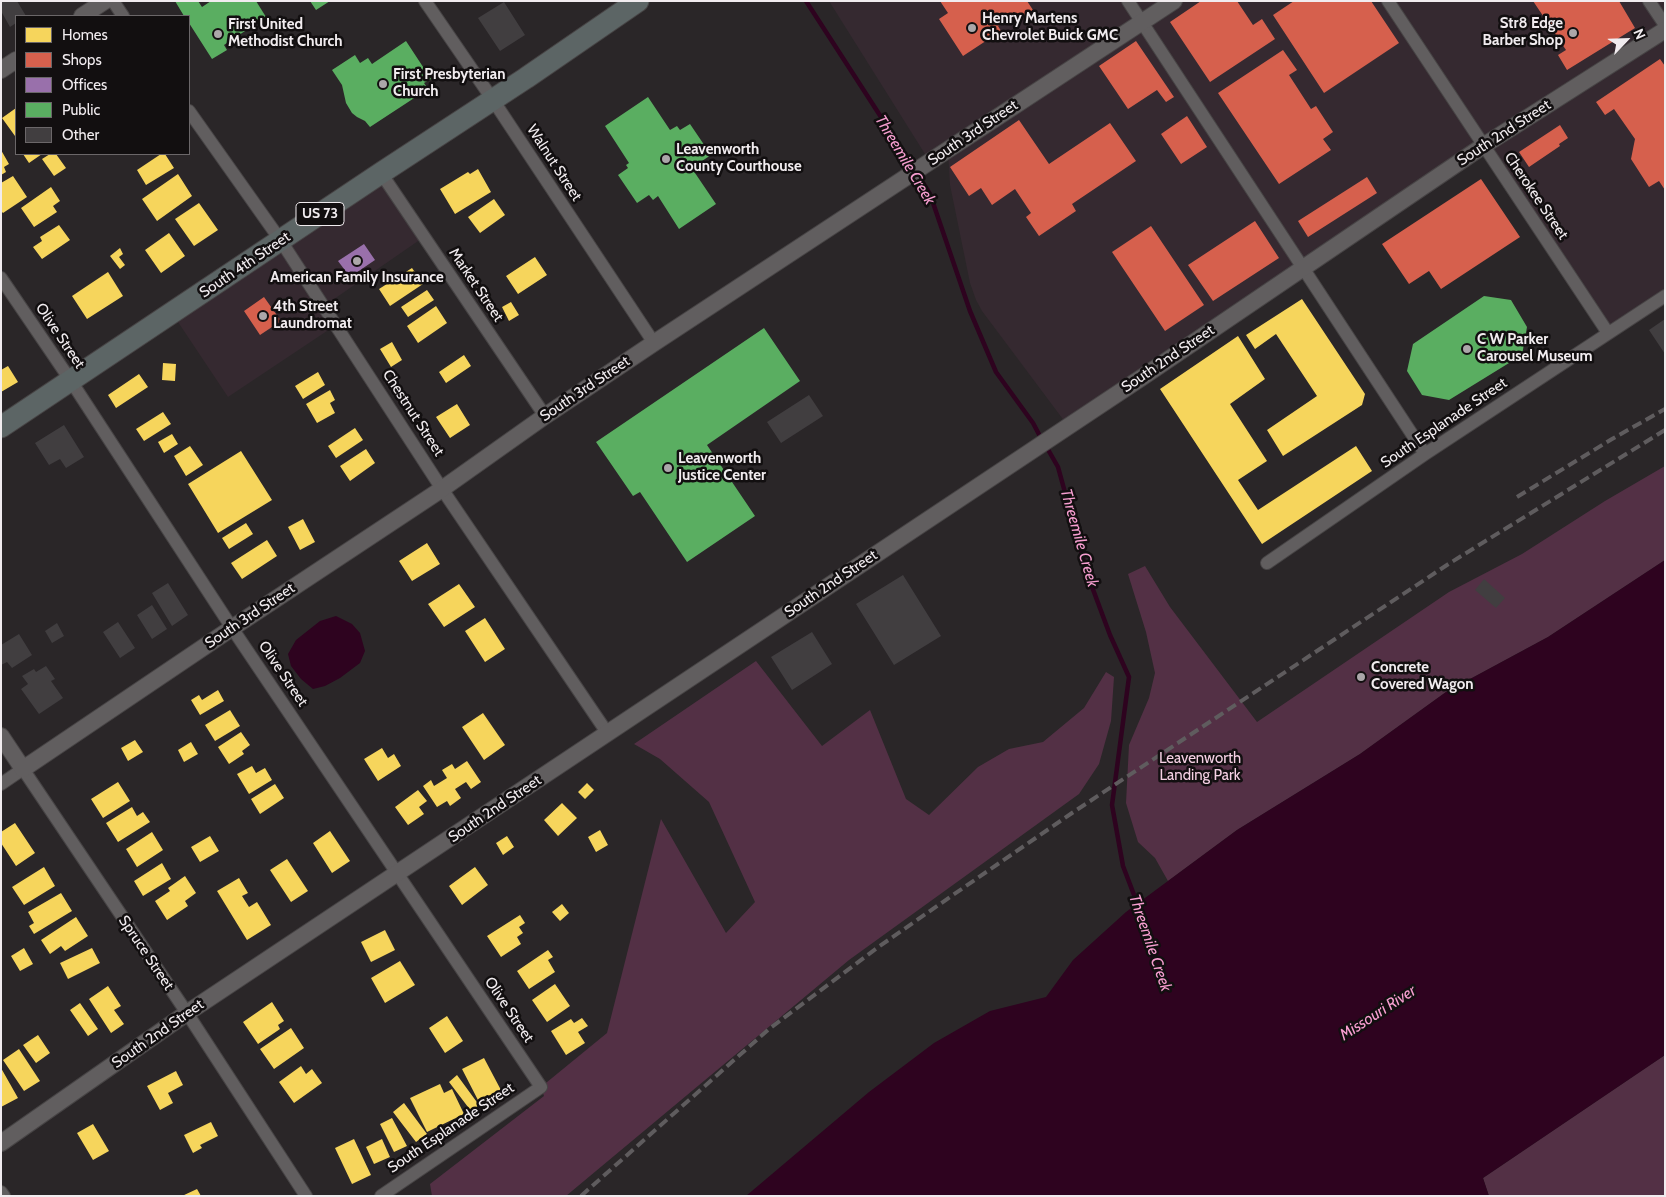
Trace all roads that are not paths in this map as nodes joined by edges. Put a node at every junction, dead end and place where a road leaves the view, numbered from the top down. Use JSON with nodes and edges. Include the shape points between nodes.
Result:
{"nodes":[{"id":1,"x":105,"y":1,"type":"edge"},
{"id":2,"x":113,"y":1,"type":"edge"},
{"id":3,"x":425,"y":1,"type":"edge"},
{"id":4,"x":638,"y":1,"type":"edge"},
{"id":5,"x":1128,"y":1,"type":"edge"},
{"id":6,"x":1174,"y":1,"type":"edge"},
{"id":7,"x":1388,"y":1,"type":"edge"},
{"id":8,"x":1649,"y":1,"type":"edge"},
{"id":9,"x":84,"y":15,"type":"edge"},
{"id":10,"x":122,"y":15,"type":"edge"},
{"id":11,"x":1142,"y":22,"type":"junction"},
{"id":12,"x":1665,"y":25,"type":"edge"},
{"id":13,"x":1665,"y":30,"type":"edge"},
{"id":14,"x":15,"y":61,"type":"edge"},
{"id":15,"x":1,"y":70,"type":"edge"},
{"id":16,"x":493,"y":100,"type":"junction"},
{"id":17,"x":190,"y":112,"type":"edge"},
{"id":18,"x":1483,"y":146,"type":"junction"},
{"id":19,"x":381,"y":173,"type":"junction"},
{"id":20,"x":281,"y":241,"type":"junction"},
{"id":21,"x":1303,"y":267,"type":"junction"},
{"id":22,"x":1,"y":278,"type":"edge"},
{"id":23,"x":1665,"y":296,"type":"edge"},
{"id":24,"x":1608,"y":333,"type":"junction"},
{"id":25,"x":654,"y":343,"type":"junction"},
{"id":26,"x":71,"y":381,"type":"junction"},
{"id":27,"x":544,"y":416,"type":"junction"},
{"id":28,"x":1,"y":427,"type":"edge"},
{"id":29,"x":1425,"y":454,"type":"junction"},
{"id":30,"x":442,"y":489,"type":"junction"},
{"id":31,"x":1267,"y":563,"type":"dead end"},
{"id":32,"x":232,"y":628,"type":"junction"},
{"id":33,"x":608,"y":734,"type":"junction"},
{"id":34,"x":1,"y":736,"type":"edge"},
{"id":35,"x":23,"y":769,"type":"junction"},
{"id":36,"x":1,"y":784,"type":"edge"},
{"id":37,"x":398,"y":873,"type":"junction"},
{"id":38,"x":187,"y":1014,"type":"junction"},
{"id":39,"x":540,"y":1087,"type":"joint"},
{"id":40,"x":1,"y":1143,"type":"edge"},
{"id":41,"x":1,"y":1192,"type":"edge"},
{"id":42,"x":4,"y":1196,"type":"edge"},
{"id":43,"x":306,"y":1196,"type":"edge"},
{"id":44,"x":381,"y":1196,"type":"edge"}],
"edges":[{"from":1,"to":9,"type":"street"},
{"from":2,"to":10,"type":"street"},
{"from":3,"to":16,"type":"street","name":"Walnut Street"},
{"from":4,"to":16,"type":"highway","name":"South 4th Street","number":"US 73"},
{"from":5,"to":11,"type":"street"},
{"from":6,"to":11,"type":"street","name":"South 3rd Street"},
{"from":7,"to":18,"type":"street","name":"Cherokee Street"},
{"from":8,"to":12,"type":"street"},
{"from":11,"to":21,"type":"street"},
{"from":11,"to":25,"type":"street","name":"South 3rd Street"},
{"from":13,"to":18,"type":"street","name":"South 2nd Street"},
{"from":14,"to":15,"type":"street"},
{"from":16,"to":19,"type":"highway","name":"South 4th Street","number":"US 73"},
{"from":16,"to":25,"type":"street","name":"Walnut Street"},
{"from":17,"to":20,"type":"street","name":"Chestnut Street"},
{"from":18,"to":21,"type":"street","name":"South 2nd Street"},
{"from":18,"to":24,"type":"street","name":"Cherokee Street"},
{"from":19,"to":20,"type":"highway","name":"South 4th Street","number":"US 73"},
{"from":19,"to":27,"type":"street","name":"Market Street"},
{"from":20,"to":26,"type":"highway","name":"South 4th Street","number":"US 73"},
{"from":20,"to":30,"type":"street","name":"Chestnut Street"},
{"from":21,"to":29,"type":"street"},
{"from":21,"to":33,"type":"street","name":"South 2nd Street"},
{"from":22,"to":26,"type":"street","name":"Olive Street"},
{"from":23,"to":24,"type":"street","name":"South Esplanade Street"},
{"from":24,"to":29,"type":"street","name":"South Esplanade Street"},
{"from":25,"to":27,"type":"street","name":"South 3rd Street"},
{"from":26,"to":28,"type":"highway","name":"South 4th Street","number":"US 73"},
{"from":26,"to":32,"type":"street","name":"Olive Street"},
{"from":27,"to":30,"type":"street","name":"South 3rd Street"},
{"from":29,"to":31,"type":"street","name":"South Esplanade Street"},
{"from":30,"to":32,"type":"street","name":"South 3rd Street"},
{"from":30,"to":33,"type":"street","name":"Chestnut Street"},
{"from":32,"to":35,"type":"street","name":"South 3rd Street"},
{"from":32,"to":37,"type":"street","name":"Olive Street"},
{"from":33,"to":37,"type":"street","name":"South 2nd Street"},
{"from":34,"to":35,"type":"street","name":"Spruce Street"},
{"from":35,"to":36,"type":"street","name":"South 3rd Street"},
{"from":35,"to":38,"type":"street","name":"Spruce Street"},
{"from":37,"to":38,"type":"street","name":"South 2nd Street"},
{"from":37,"to":39,"type":"street","name":"Olive Street"},
{"from":38,"to":40,"type":"street","name":"South 2nd Street"},
{"from":38,"to":43,"type":"street","name":"Spruce Street"},
{"from":39,"to":44,"type":"street","name":"South Esplanade Street"},
{"from":41,"to":42,"type":"street"}]}
